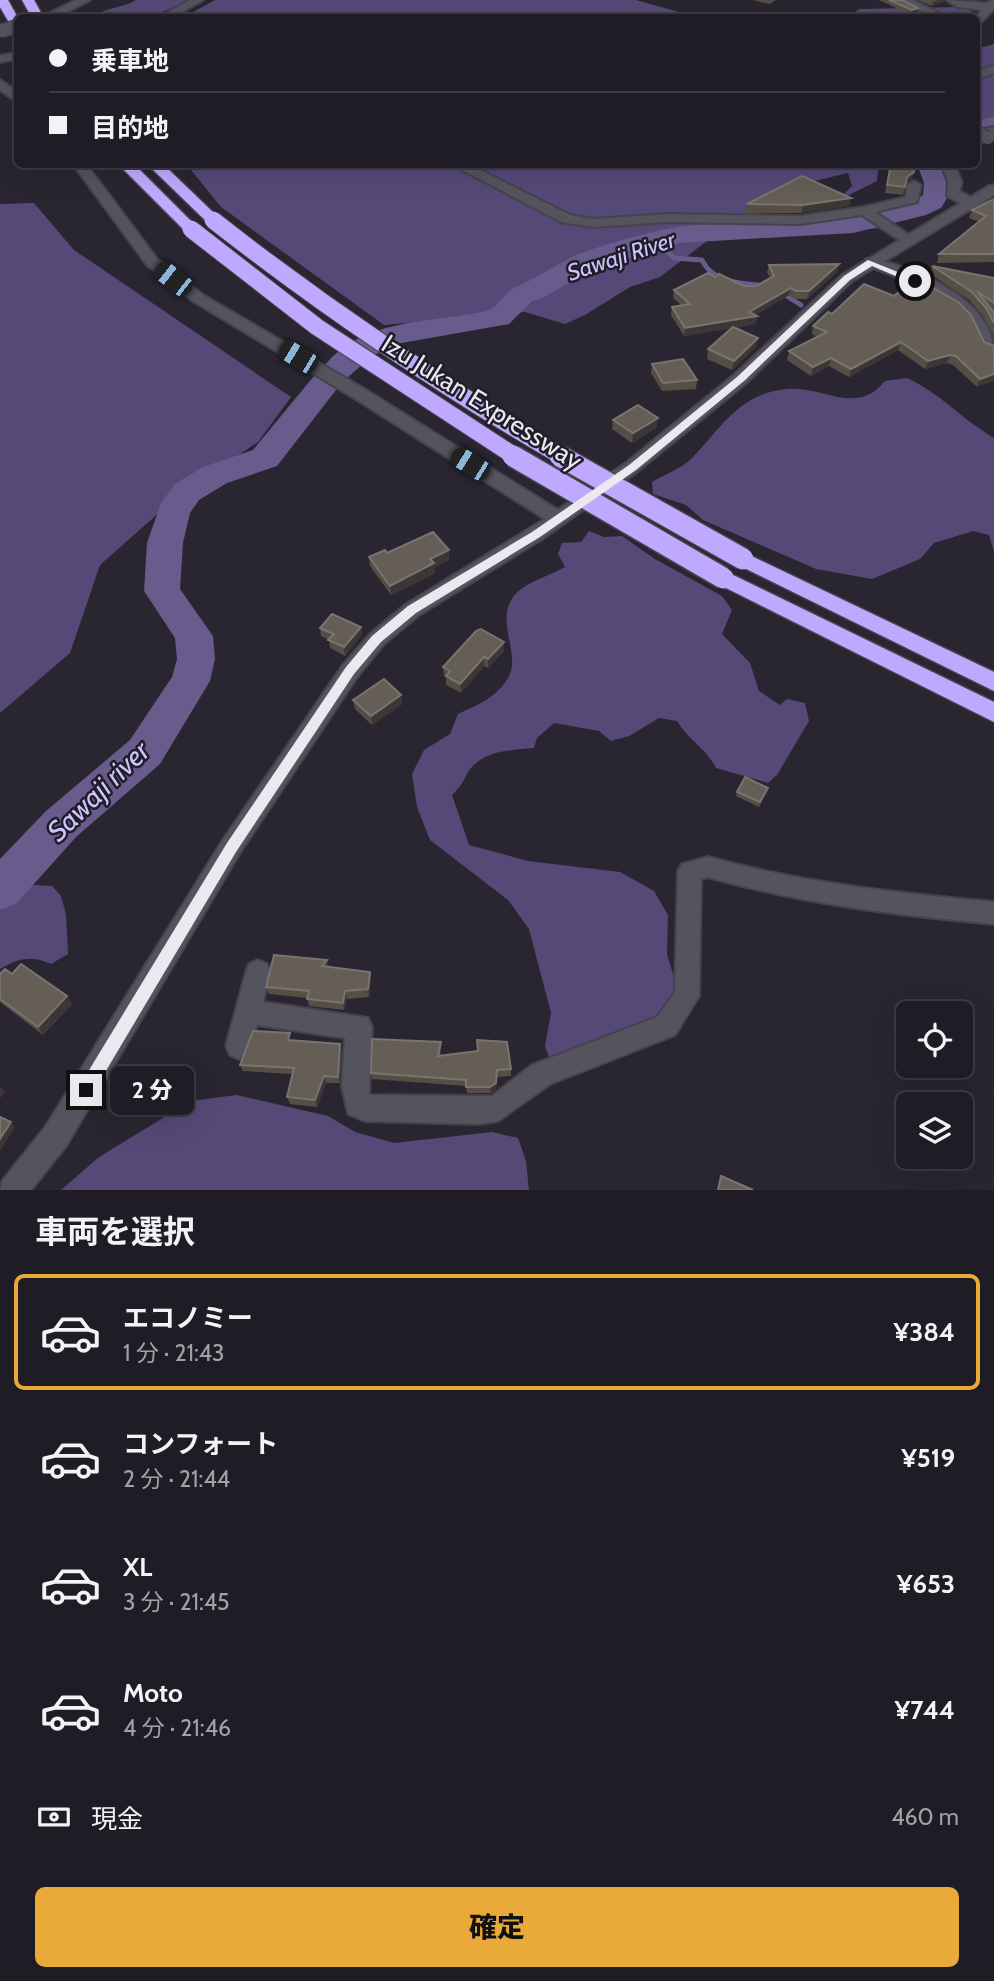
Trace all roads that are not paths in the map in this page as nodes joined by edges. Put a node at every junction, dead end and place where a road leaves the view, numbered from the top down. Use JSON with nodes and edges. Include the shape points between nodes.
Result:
{"nodes":[{"id":1,"x":85,"y":0,"type":"edge"},
{"id":2,"x":198,"y":0,"type":"edge"},
{"id":3,"x":904,"y":0,"type":"edge"},
{"id":4,"x":953,"y":0,"type":"edge"},
{"id":5,"x":1,"y":1,"type":"edge"},
{"id":6,"x":992,"y":4,"type":"edge"},
{"id":7,"x":56,"y":14,"type":"edge"},
{"id":8,"x":171,"y":14,"type":"edge"},
{"id":9,"x":932,"y":14,"type":"edge"},
{"id":10,"x":980,"y":19,"type":"edge"},
{"id":11,"x":14,"y":21,"type":"edge"},
{"id":12,"x":0,"y":84,"type":"edge"},
{"id":13,"x":14,"y":96,"type":"edge"},
{"id":14,"x":82,"y":168,"type":"edge"},
{"id":15,"x":129,"y":168,"type":"edge"},
{"id":16,"x":158,"y":168,"type":"edge"},
{"id":17,"x":465,"y":168,"type":"edge"},
{"id":18,"x":949,"y":168,"type":"edge"},
{"id":19,"x":914,"y":185,"type":"edge"},
{"id":20,"x":987,"y":195,"type":"edge"},
{"id":21,"x":873,"y":217,"type":"junction"},
{"id":22,"x":909,"y":240,"type":"junction"},
{"id":23,"x":871,"y":262,"type":"junction"},
{"id":24,"x":994,"y":350,"type":"edge"},
{"id":25,"x":559,"y":519,"type":"junction"},
{"id":26,"x":994,"y":682,"type":"edge"},
{"id":27,"x":994,"y":713,"type":"edge"},
{"id":28,"x":994,"y":913,"type":"edge"},
{"id":29,"x":258,"y":972,"type":"dead end"},
{"id":30,"x":248,"y":1012,"type":"junction"},
{"id":31,"x":239,"y":1046,"type":"dead end"},
{"id":32,"x":13,"y":1190,"type":"edge"}],
"edges":[{"from":1,"to":7,"type":"street"},
{"from":2,"to":8,"type":"street"},
{"from":3,"to":9,"type":"street"},
{"from":4,"to":6,"type":"street","via":[[961,5]]},
{"from":5,"to":11,"type":"highway"},
{"from":6,"to":10,"type":"street"},
{"from":12,"to":13,"type":"street"},
{"from":14,"to":25,"type":"street","via":[[152,262],[198,298]]},
{"from":15,"to":27,"type":"highway","name":"Izu Jukan Expressway","bridge":true,"via":[[254,282],[449,418],[723,578]]},
{"from":16,"to":26,"type":"highway","name":"Izu Jukan Expressway","bridge":true,"via":[[213,220],[333,313],[448,389],[594,478],[743,559]]},
{"from":17,"to":21,"type":"street","via":[[566,219],[593,223]]},
{"from":18,"to":20,"type":"street","via":[[955,182],[952,193]]},
{"from":19,"to":21,"type":"street","via":[[912,199]]},
{"from":20,"to":22,"type":"street"},
{"from":21,"to":22,"type":"street"},
{"from":22,"to":23,"type":"street"},
{"from":23,"to":24,"type":"street","via":[[963,305],[977,319],[984,341]]},
{"from":23,"to":25,"type":"street","via":[[813,307],[700,413]]},
{"from":25,"to":32,"type":"street","via":[[412,610],[377,639],[350,671],[231,847],[56,1136]]},
{"from":28,"to":30,"type":"street","via":[[873,902],[708,867],[690,871],[687,996],[666,1026],[541,1074],[499,1108],[479,1111],[357,1105],[359,1027]]},
{"from":29,"to":30,"type":"street"},
{"from":30,"to":31,"type":"street"}]}
